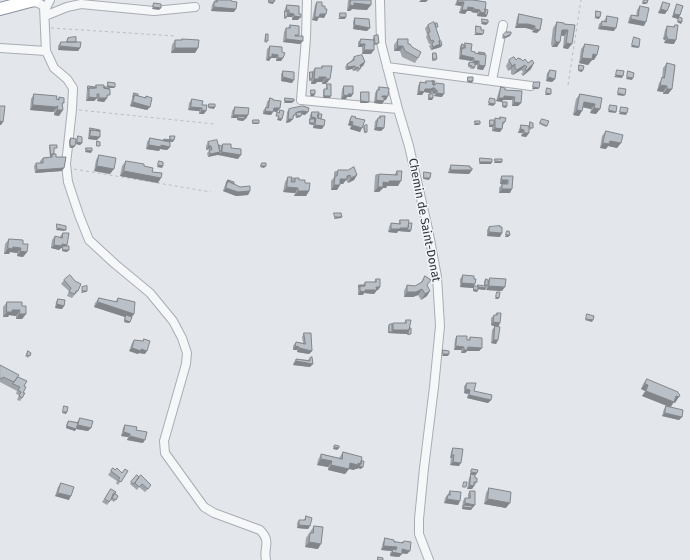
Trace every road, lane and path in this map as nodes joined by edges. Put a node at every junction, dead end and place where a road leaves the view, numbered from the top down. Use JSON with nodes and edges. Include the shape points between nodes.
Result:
{"nodes":[{"id":1,"x":50,"y":0,"type":"edge"},
{"id":2,"x":307,"y":0,"type":"edge"},
{"id":3,"x":380,"y":0,"type":"edge"},
{"id":4,"x":581,"y":0,"type":"edge"},
{"id":5,"x":31,"y":1,"type":"edge"},
{"id":6,"x":195,"y":7,"type":"dead end"},
{"id":7,"x":0,"y":9,"type":"edge"},
{"id":8,"x":45,"y":13,"type":"junction"},
{"id":9,"x":503,"y":25,"type":"dead end"},
{"id":10,"x":45,"y":28,"type":"junction"},
{"id":11,"x":176,"y":36,"type":"dead end"},
{"id":12,"x":0,"y":48,"type":"edge"},
{"id":13,"x":46,"y":51,"type":"junction"},
{"id":14,"x":387,"y":67,"type":"junction"},
{"id":15,"x":492,"y":80,"type":"junction"},
{"id":16,"x":568,"y":85,"type":"dead end"},
{"id":17,"x":531,"y":86,"type":"dead end"},
{"id":18,"x":72,"y":109,"type":"junction"},
{"id":19,"x":398,"y":109,"type":"junction"},
{"id":20,"x":214,"y":124,"type":"dead end"},
{"id":21,"x":66,"y":168,"type":"junction"},
{"id":22,"x":212,"y":192,"type":"dead end"},
{"id":23,"x":266,"y":560,"type":"edge"},
{"id":24,"x":429,"y":560,"type":"edge"}],
"edges":[{"from":1,"to":8,"type":"street"},
{"from":2,"to":19,"type":"street","via":[[301,100]]},
{"from":3,"to":14,"type":"street","name":"Chemin de Saint-Donat","via":[[381,43]]},
{"from":4,"to":16,"type":"path"},
{"from":5,"to":7,"type":"highway"},
{"from":5,"to":8,"type":"street","via":[[42,5]]},
{"from":6,"to":8,"type":"street","via":[[154,11],[81,4]]},
{"from":8,"to":10,"type":"street"},
{"from":9,"to":15,"type":"street"},
{"from":10,"to":11,"type":"path"},
{"from":10,"to":13,"type":"street"},
{"from":12,"to":13,"type":"street"},
{"from":13,"to":18,"type":"street","via":[[54,68],[73,88]]},
{"from":14,"to":15,"type":"street"},
{"from":14,"to":19,"type":"street","name":"Chemin de Saint-Donat"},
{"from":15,"to":17,"type":"street"},
{"from":18,"to":20,"type":"path"},
{"from":18,"to":21,"type":"street"},
{"from":19,"to":24,"type":"street","name":"Chemin de Saint-Donat","via":[[409,146],[437,277],[440,326],[419,519],[419,534]]},
{"from":21,"to":22,"type":"path"},
{"from":21,"to":23,"type":"street","via":[[79,216],[90,240],[150,293],[173,321],[182,338],[187,353],[186,364],[164,441],[165,453],[204,507],[260,530],[264,534],[267,538]]}]}
